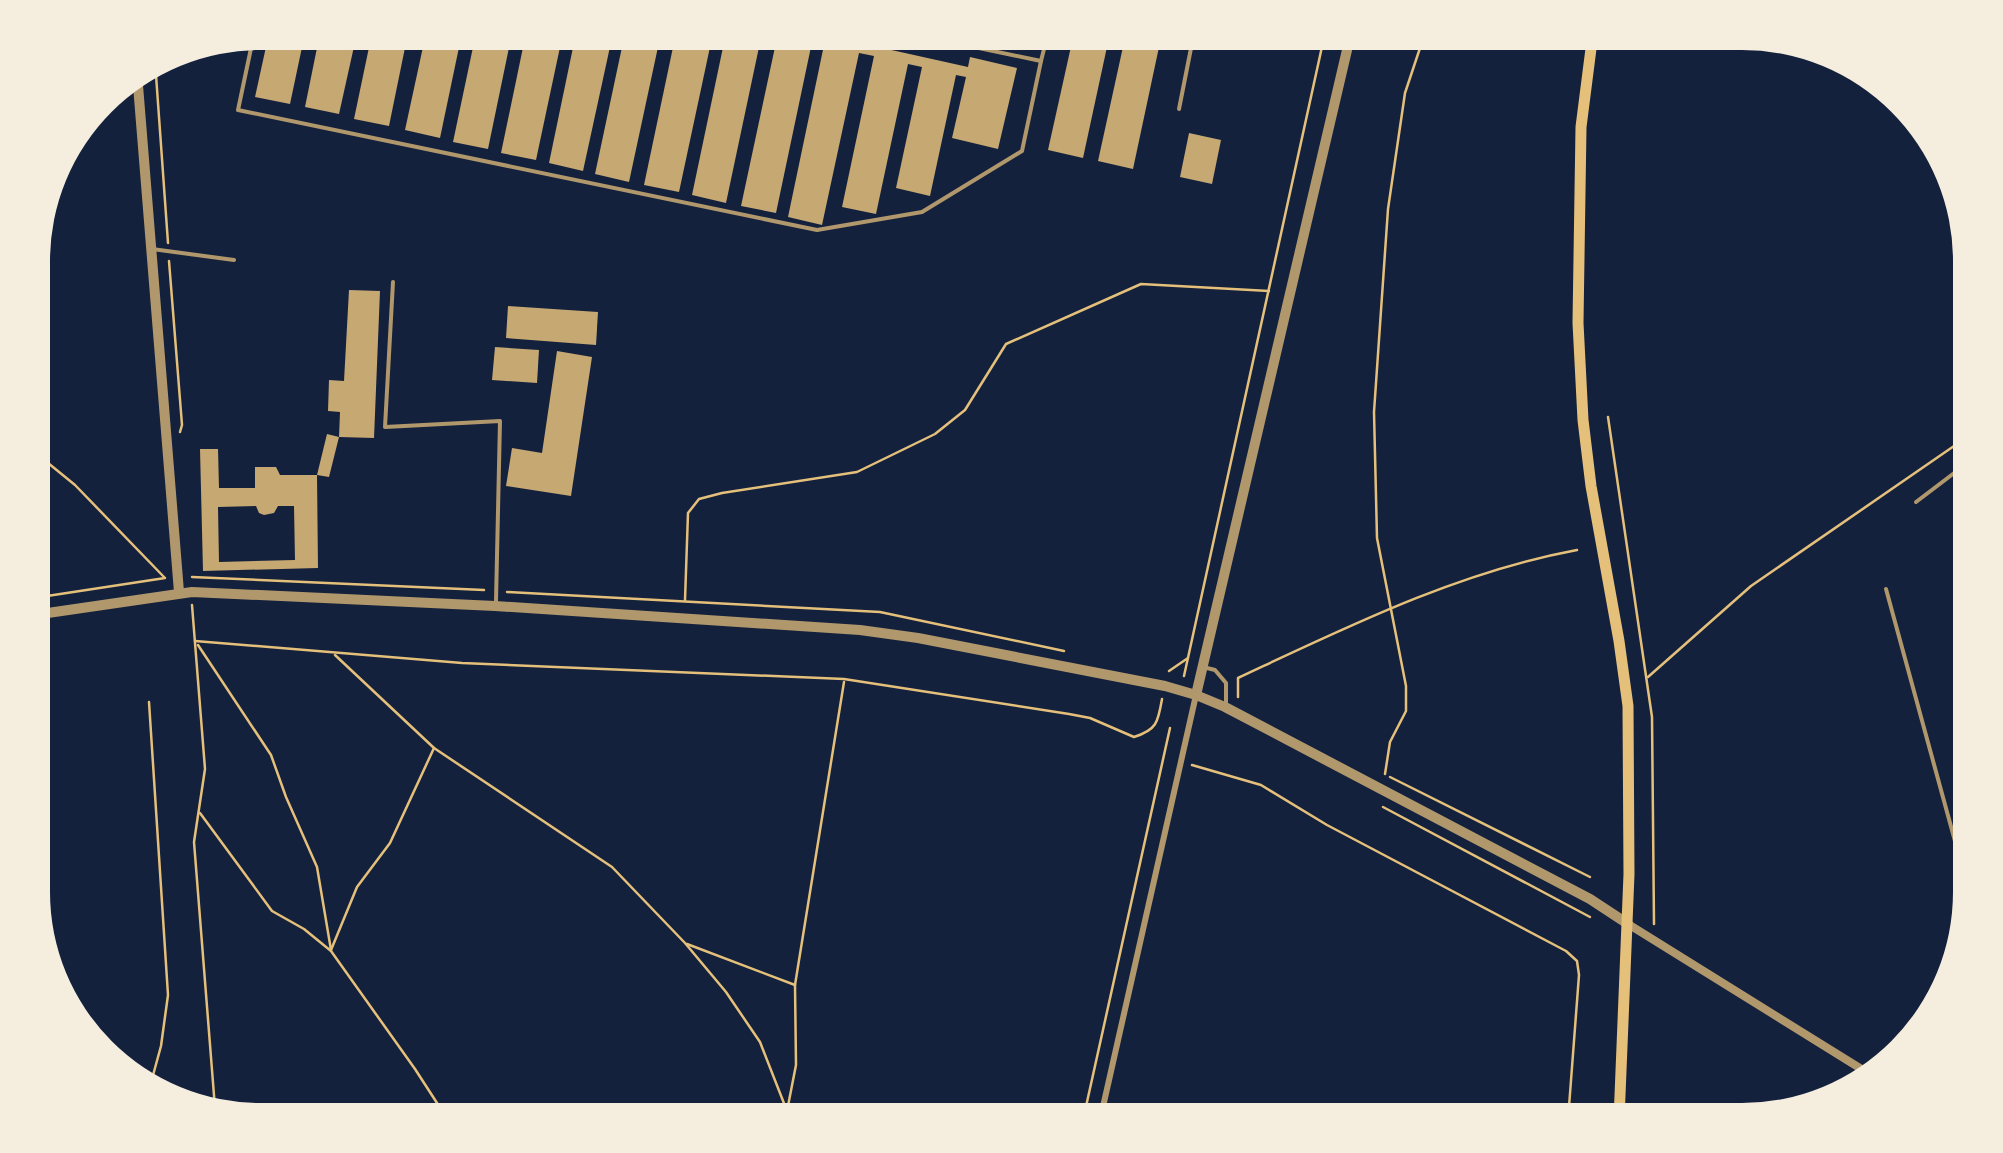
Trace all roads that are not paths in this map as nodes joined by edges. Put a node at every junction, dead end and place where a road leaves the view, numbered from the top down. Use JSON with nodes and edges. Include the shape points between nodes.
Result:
{"nodes":[{"id":1,"x":251,"y":50,"type":"edge"},
{"id":2,"x":987,"y":50,"type":"edge"},
{"id":3,"x":1044,"y":50,"type":"edge"},
{"id":4,"x":1190,"y":50,"type":"edge"},
{"id":5,"x":1347,"y":50,"type":"edge"},
{"id":6,"x":1592,"y":50,"type":"edge"},
{"id":7,"x":1041,"y":62,"type":"junction"},
{"id":8,"x":138,"y":90,"type":"edge"},
{"id":9,"x":1179,"y":109,"type":"dead end"},
{"id":10,"x":152,"y":249,"type":"junction"},
{"id":11,"x":234,"y":260,"type":"dead end"},
{"id":12,"x":393,"y":282,"type":"dead end"},
{"id":13,"x":1953,"y":474,"type":"edge"},
{"id":14,"x":1916,"y":502,"type":"dead end"},
{"id":15,"x":1886,"y":588,"type":"dead end"},
{"id":16,"x":179,"y":592,"type":"junction"},
{"id":17,"x":496,"y":606,"type":"junction"},
{"id":18,"x":50,"y":612,"type":"edge"},
{"id":19,"x":1203,"y":666,"type":"junction"},
{"id":20,"x":1196,"y":695,"type":"junction"},
{"id":21,"x":1224,"y":707,"type":"junction"},
{"id":22,"x":1953,"y":834,"type":"edge"},
{"id":23,"x":1628,"y":924,"type":"junction"},
{"id":24,"x":1859,"y":1068,"type":"edge"},
{"id":25,"x":1104,"y":1103,"type":"edge"},
{"id":26,"x":1620,"y":1103,"type":"edge"}],
"edges":[{"from":1,"to":7,"type":"lane","via":[[238,110],[817,230],[922,212],[1022,152]]},
{"from":2,"to":7,"type":"lane"},
{"from":3,"to":7,"type":"lane"},
{"from":4,"to":9,"type":"lane"},
{"from":5,"to":19,"type":"street"},
{"from":6,"to":23,"type":"main road","via":[[1581,127],[1578,323],[1591,486],[1628,706]]},
{"from":8,"to":10,"type":"street"},
{"from":10,"to":11,"type":"lane"},
{"from":10,"to":16,"type":"street"},
{"from":12,"to":17,"type":"lane","via":[[385,427],[500,421]]},
{"from":13,"to":14,"type":"lane"},
{"from":15,"to":22,"type":"lane"},
{"from":16,"to":17,"type":"street"},
{"from":16,"to":18,"type":"street"},
{"from":17,"to":20,"type":"street","via":[[860,630]]},
{"from":19,"to":20,"type":"street"},
{"from":19,"to":21,"type":"lane","via":[[1226,683]]},
{"from":20,"to":21,"type":"street"},
{"from":20,"to":25,"type":"street"},
{"from":21,"to":23,"type":"street"},
{"from":23,"to":24,"type":"street"},
{"from":23,"to":26,"type":"main road"}]}
